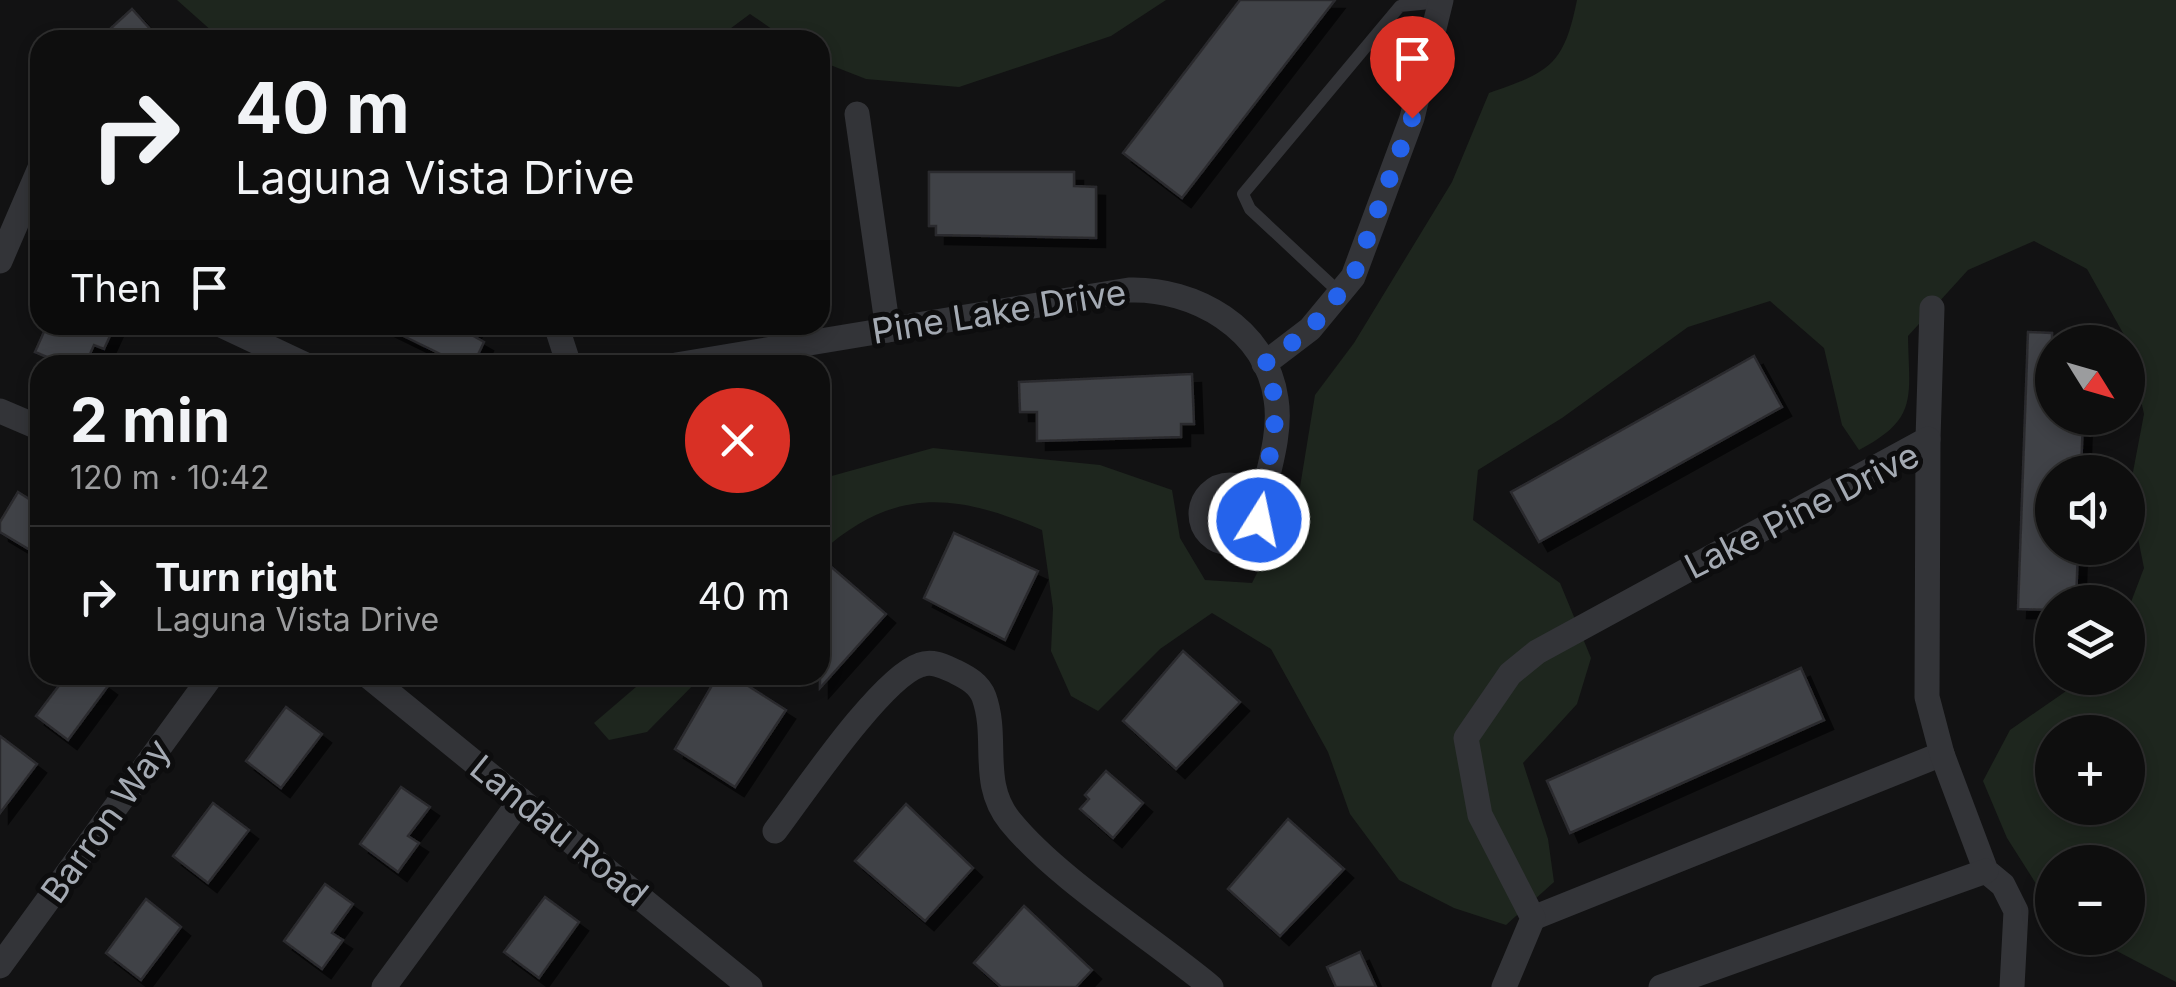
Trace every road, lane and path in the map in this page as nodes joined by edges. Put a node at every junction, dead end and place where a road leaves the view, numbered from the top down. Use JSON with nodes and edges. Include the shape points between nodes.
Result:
{"nodes":[{"id":1,"x":1440,"y":1,"type":"edge"},
{"id":2,"x":857,"y":114,"type":"dead end"},
{"id":3,"x":30,"y":191,"type":"edge"},
{"id":4,"x":0,"y":261,"type":"edge"},
{"id":5,"x":1340,"y":292,"type":"junction"},
{"id":6,"x":1932,"y":308,"type":"dead end"},
{"id":7,"x":888,"y":330,"type":"junction"},
{"id":8,"x":257,"y":335,"type":"edge"},
{"id":9,"x":290,"y":355,"type":"edge"},
{"id":10,"x":737,"y":355,"type":"edge"},
{"id":11,"x":1264,"y":364,"type":"junction"},
{"id":12,"x":0,"y":411,"type":"edge"},
{"id":13,"x":30,"y":424,"type":"edge"},
{"id":14,"x":1928,"y":440,"type":"junction"},
{"id":15,"x":1259,"y":513,"type":"dead end"},
{"id":16,"x":205,"y":685,"type":"edge"},
{"id":17,"x":380,"y":685,"type":"edge"},
{"id":18,"x":1942,"y":754,"type":"junction"},
{"id":19,"x":521,"y":800,"type":"junction"},
{"id":20,"x":775,"y":831,"type":"dead end"},
{"id":21,"x":1986,"y":871,"type":"junction"},
{"id":22,"x":1533,"y":918,"type":"junction"},
{"id":23,"x":0,"y":966,"type":"edge"},
{"id":24,"x":384,"y":987,"type":"edge"},
{"id":25,"x":750,"y":987,"type":"edge"},
{"id":26,"x":1210,"y":987,"type":"edge"},
{"id":27,"x":1479,"y":987,"type":"edge"},
{"id":28,"x":1501,"y":987,"type":"edge"},
{"id":29,"x":1661,"y":987,"type":"edge"},
{"id":30,"x":2012,"y":987,"type":"edge"}],
"edges":[{"from":1,"to":5,"type":"street","via":[[1406,134],[1353,277]]},
{"from":1,"to":5,"type":"lane","via":[[1400,6],[1244,194],[1250,208]]},
{"from":2,"to":7,"type":"street"},
{"from":3,"to":4,"type":"street"},
{"from":5,"to":11,"type":"street","via":[[1310,329]]},
{"from":6,"to":14,"type":"street"},
{"from":7,"to":10,"type":"street","name":"Pine Lake Drive"},
{"from":7,"to":11,"type":"street","name":"Pine Lake Drive","via":[[1156,289],[1199,300],[1222,315]]},
{"from":8,"to":9,"type":"street"},
{"from":11,"to":15,"type":"street","name":"Pine Lake Drive","via":[[1277,424]]},
{"from":12,"to":13,"type":"street"},
{"from":14,"to":18,"type":"street","name":"Lake Pine Drive","via":[[1926,697]]},
{"from":14,"to":22,"type":"street","name":"Lake Pine Drive","via":[[1537,652],[1510,674],[1466,738],[1480,816]]},
{"from":16,"to":23,"type":"street","name":"Barron Way"},
{"from":17,"to":19,"type":"street","name":"Landau Road"},
{"from":18,"to":21,"type":"street","name":"Lake Pine Drive"},
{"from":18,"to":22,"type":"street"},
{"from":19,"to":24,"type":"street"},
{"from":19,"to":25,"type":"street","name":"Landau Road"},
{"from":20,"to":26,"type":"street","via":[[906,672],[929,663],[942,666],[979,686],[986,702],[990,781],[1009,820],[1038,852]]},
{"from":21,"to":29,"type":"street"},
{"from":21,"to":30,"type":"street","name":"Lake Pine Drive","via":[[2016,911]]},
{"from":22,"to":28,"type":"street"},
{"from":27,"to":28,"type":"street"}]}
